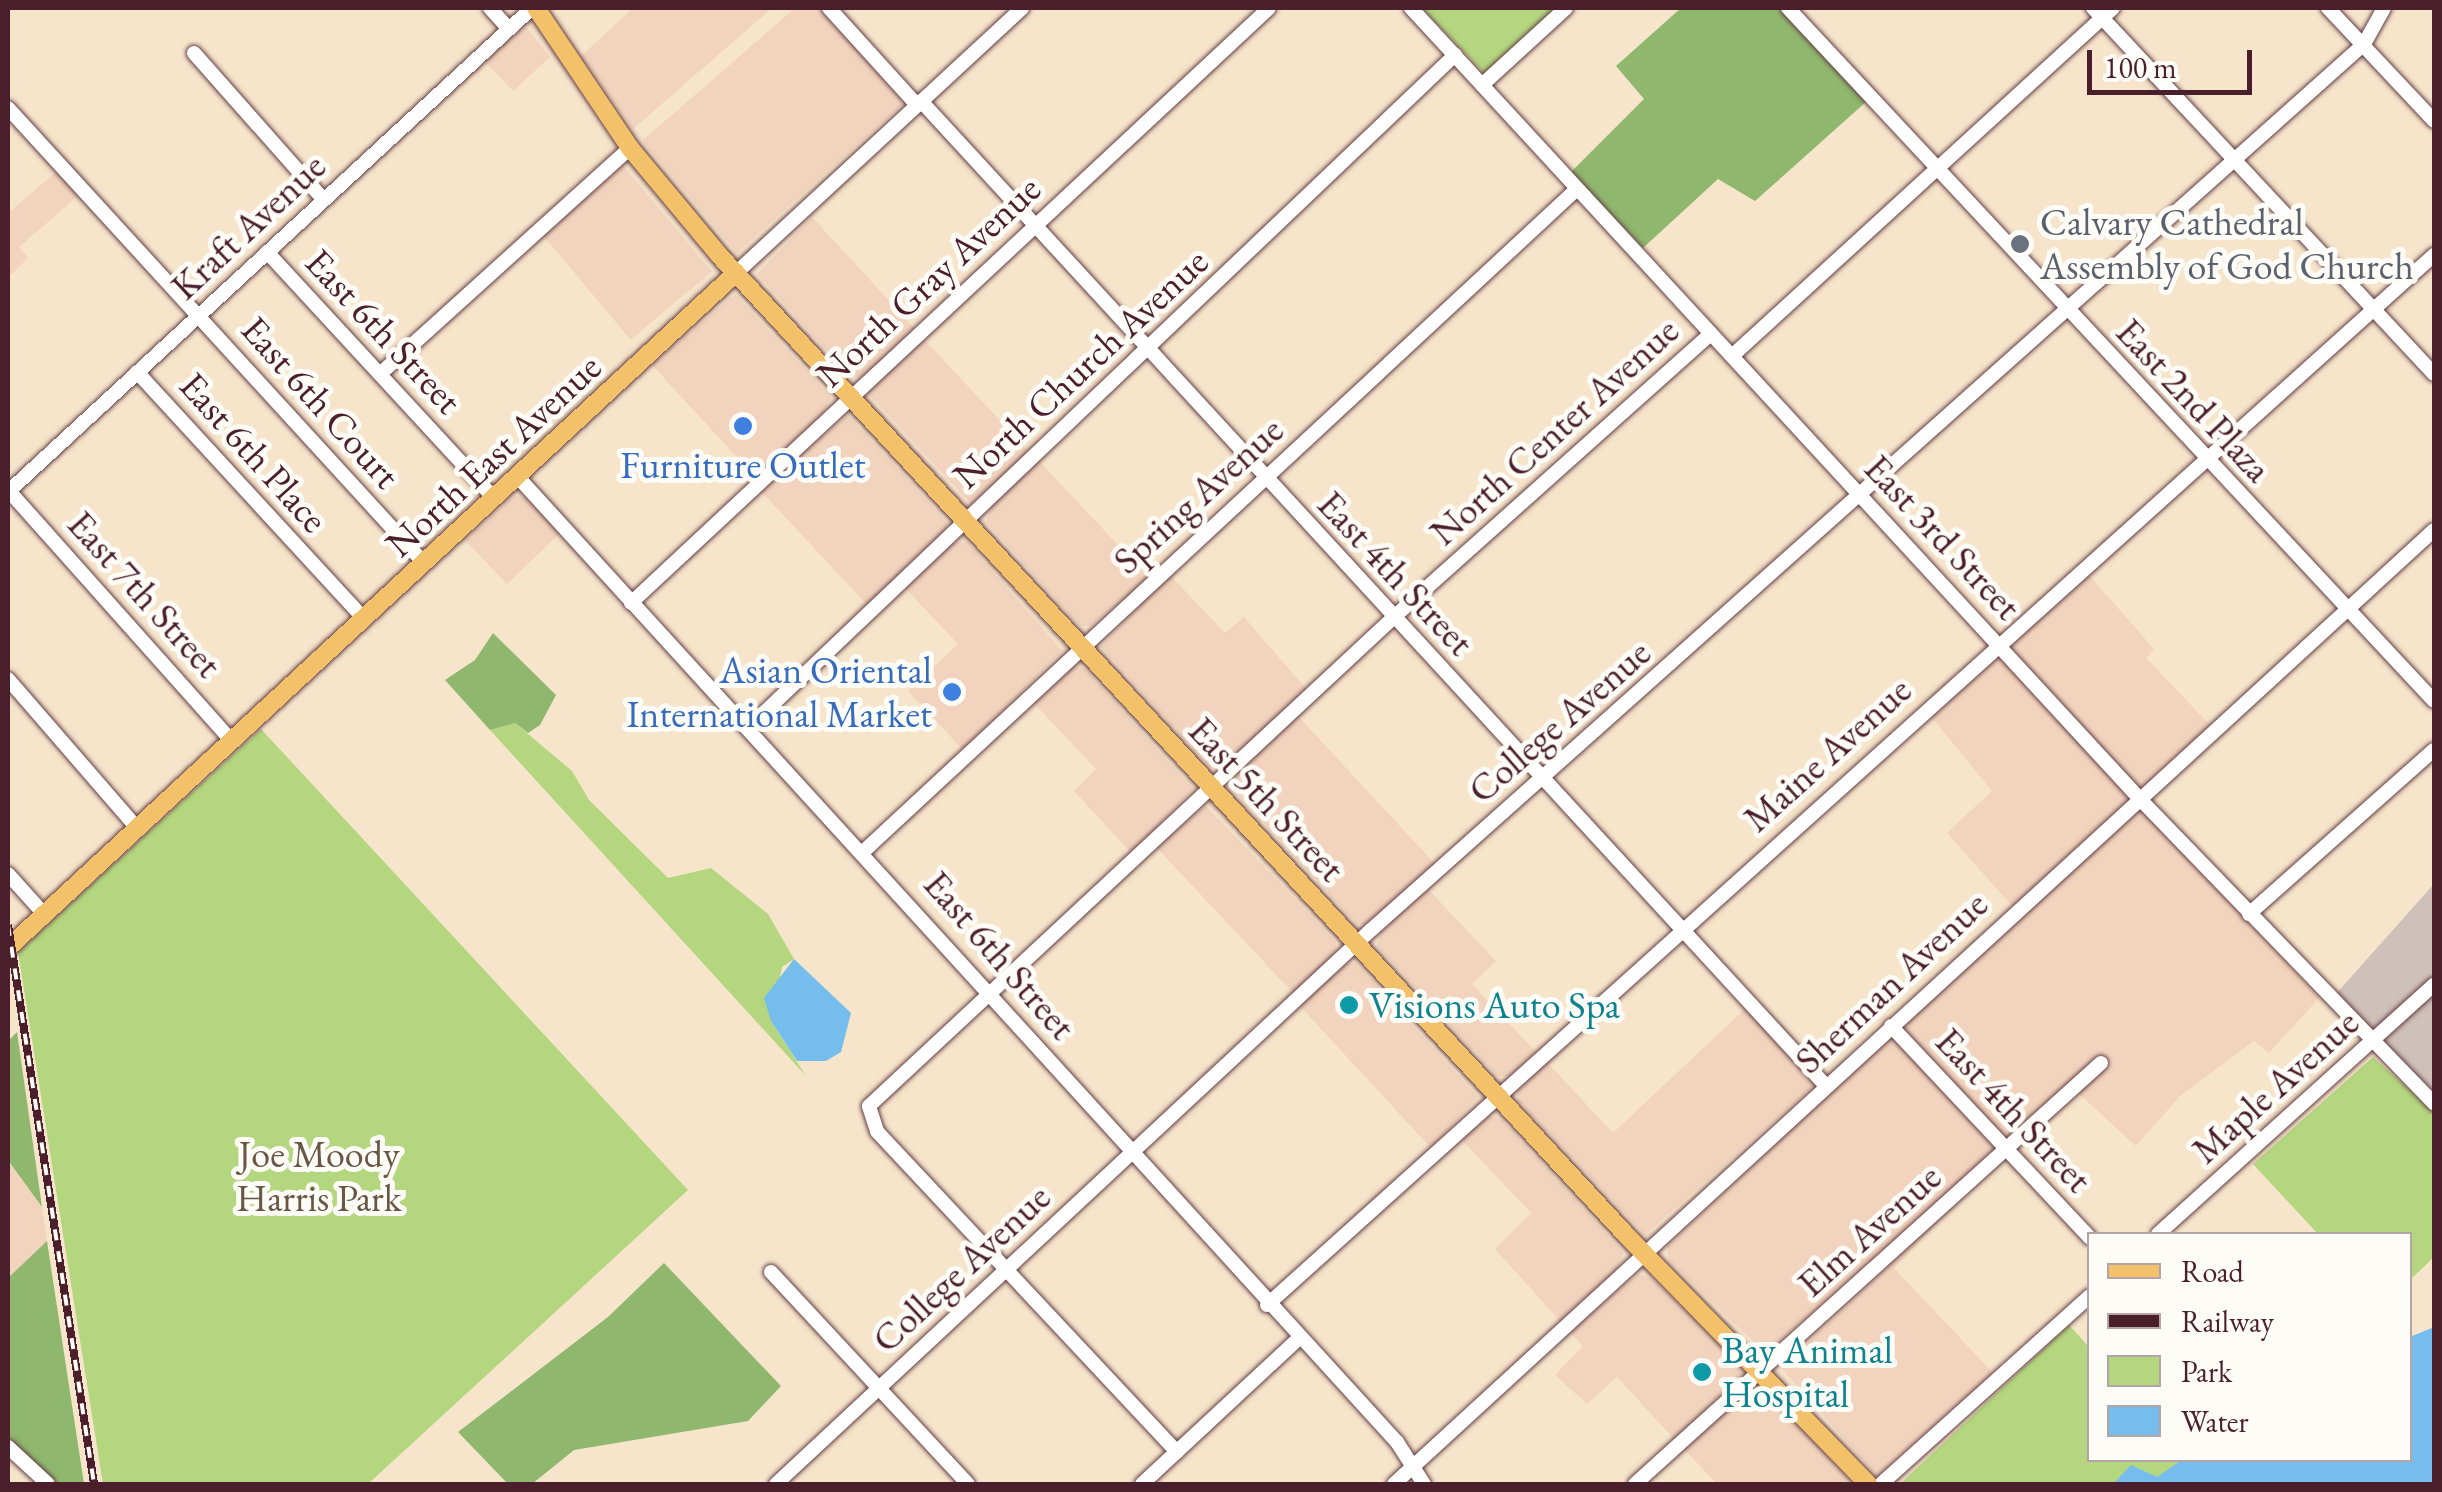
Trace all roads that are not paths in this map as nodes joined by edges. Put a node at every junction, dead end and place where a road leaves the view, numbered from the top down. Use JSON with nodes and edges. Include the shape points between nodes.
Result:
{"nodes":[{"id":1,"x":490,"y":8,"type":"edge"},
{"id":2,"x":534,"y":8,"type":"edge"},
{"id":3,"x":829,"y":8,"type":"edge"},
{"id":4,"x":1022,"y":8,"type":"edge"},
{"id":5,"x":1268,"y":8,"type":"edge"},
{"id":6,"x":1411,"y":8,"type":"edge"},
{"id":7,"x":1566,"y":8,"type":"edge"},
{"id":8,"x":2328,"y":8,"type":"edge"},
{"id":9,"x":2384,"y":8,"type":"edge"},
{"id":10,"x":1799,"y":11,"type":"edge"},
{"id":11,"x":2103,"y":11,"type":"edge"},
{"id":12,"x":509,"y":28,"type":"junction"},
{"id":13,"x":2364,"y":44,"type":"junction"},
{"id":14,"x":194,"y":53,"type":"dead end"},
{"id":15,"x":1455,"y":55,"type":"junction"},
{"id":16,"x":1482,"y":85,"type":"junction"},
{"id":17,"x":919,"y":103,"type":"junction"},
{"id":18,"x":8,"y":108,"type":"edge"},
{"id":19,"x":2434,"y":121,"type":"edge"},
{"id":20,"x":630,"y":148,"type":"junction"},
{"id":21,"x":2235,"y":162,"type":"junction"},
{"id":22,"x":1938,"y":167,"type":"junction"},
{"id":23,"x":1578,"y":189,"type":"junction"},
{"id":24,"x":324,"y":200,"type":"junction"},
{"id":25,"x":1034,"y":227,"type":"junction"},
{"id":26,"x":267,"y":252,"type":"junction"},
{"id":27,"x":2434,"y":256,"type":"edge"},
{"id":28,"x":736,"y":273,"type":"junction"},
{"id":29,"x":2374,"y":310,"type":"junction"},
{"id":30,"x":2068,"y":314,"type":"junction"},
{"id":31,"x":198,"y":316,"type":"junction"},
{"id":32,"x":1711,"y":334,"type":"junction"},
{"id":33,"x":1147,"y":350,"type":"junction"},
{"id":34,"x":1732,"y":356,"type":"junction"},
{"id":35,"x":138,"y":372,"type":"junction"},
{"id":36,"x":381,"y":372,"type":"junction"},
{"id":37,"x":2434,"y":374,"type":"edge"},
{"id":38,"x":851,"y":398,"type":"junction"},
{"id":39,"x":2207,"y":462,"type":"junction"},
{"id":40,"x":518,"y":476,"type":"junction"},
{"id":41,"x":1264,"y":478,"type":"junction"},
{"id":42,"x":8,"y":491,"type":"edge"},
{"id":43,"x":1862,"y":497,"type":"junction"},
{"id":44,"x":494,"y":498,"type":"junction"},
{"id":45,"x":966,"y":521,"type":"junction"},
{"id":46,"x":2434,"y":530,"type":"edge"},
{"id":47,"x":424,"y":564,"type":"junction"},
{"id":48,"x":632,"y":602,"type":"junction"},
{"id":49,"x":2348,"y":609,"type":"junction"},
{"id":50,"x":1394,"y":617,"type":"junction"},
{"id":51,"x":364,"y":619,"type":"junction"},
{"id":52,"x":1998,"y":645,"type":"junction"},
{"id":53,"x":1081,"y":646,"type":"junction"},
{"id":54,"x":8,"y":679,"type":"edge"},
{"id":55,"x":2434,"y":701,"type":"edge"},
{"id":56,"x":749,"y":727,"type":"junction"},
{"id":57,"x":232,"y":741,"type":"junction"},
{"id":58,"x":2434,"y":750,"type":"edge"},
{"id":59,"x":1542,"y":779,"type":"junction"},
{"id":60,"x":1212,"y":788,"type":"junction"},
{"id":61,"x":2139,"y":798,"type":"junction"},
{"id":62,"x":138,"y":828,"type":"junction"},
{"id":63,"x":864,"y":851,"type":"junction"},
{"id":64,"x":8,"y":874,"type":"edge"},
{"id":65,"x":44,"y":914,"type":"junction"},
{"id":66,"x":2249,"y":914,"type":"junction"},
{"id":67,"x":1682,"y":928,"type":"junction"},
{"id":68,"x":1356,"y":944,"type":"junction"},
{"id":69,"x":8,"y":948,"type":"edge"},
{"id":70,"x":2434,"y":985,"type":"edge"},
{"id":71,"x":991,"y":992,"type":"junction"},
{"id":72,"x":1892,"y":1026,"type":"junction"},
{"id":73,"x":2371,"y":1044,"type":"junction"},
{"id":74,"x":2101,"y":1062,"type":"dead end"},
{"id":75,"x":1826,"y":1086,"type":"junction"},
{"id":76,"x":1497,"y":1096,"type":"junction"},
{"id":77,"x":2434,"y":1104,"type":"edge"},
{"id":78,"x":2006,"y":1148,"type":"junction"},
{"id":79,"x":1131,"y":1154,"type":"junction"},
{"id":80,"x":2160,"y":1232,"type":"edge"},
{"id":81,"x":2087,"y":1235,"type":"edge"},
{"id":82,"x":1644,"y":1254,"type":"junction"},
{"id":83,"x":1005,"y":1271,"type":"junction"},
{"id":84,"x":771,"y":1272,"type":"dead end"},
{"id":85,"x":2087,"y":1299,"type":"edge"},
{"id":86,"x":1267,"y":1304,"type":"junction"},
{"id":87,"x":1299,"y":1338,"type":"junction"},
{"id":88,"x":1761,"y":1370,"type":"junction"},
{"id":89,"x":880,"y":1388,"type":"junction"},
{"id":90,"x":8,"y":1446,"type":"edge"},
{"id":91,"x":1177,"y":1452,"type":"junction"},
{"id":92,"x":1414,"y":1466,"type":"junction"},
{"id":93,"x":48,"y":1484,"type":"edge"},
{"id":94,"x":776,"y":1484,"type":"edge"},
{"id":95,"x":968,"y":1484,"type":"edge"},
{"id":96,"x":1142,"y":1484,"type":"edge"},
{"id":97,"x":1394,"y":1484,"type":"edge"},
{"id":98,"x":1424,"y":1484,"type":"edge"},
{"id":99,"x":1635,"y":1484,"type":"edge"},
{"id":100,"x":1868,"y":1484,"type":"edge"},
{"id":101,"x":1882,"y":1484,"type":"edge"}],
"edges":[{"from":1,"to":12,"type":"street"},
{"from":2,"to":12,"type":"street","name":"Kraft Avenue"},
{"from":2,"to":20,"type":"main road","name":"East 5th Street"},
{"from":3,"to":17,"type":"street","name":"East 4th Street"},
{"from":4,"to":17,"type":"street","name":"North East Avenue"},
{"from":5,"to":25,"type":"street","name":"North Gray Avenue"},
{"from":6,"to":15,"type":"street","name":"East 3rd Street"},
{"from":7,"to":16,"type":"street"},
{"from":8,"to":13,"type":"street"},
{"from":9,"to":13,"type":"street","name":"College Avenue"},
{"from":10,"to":22,"type":"street","name":"East 2nd Plaza"},
{"from":11,"to":21,"type":"street"},
{"from":11,"to":22,"type":"street","name":"North Center Avenue"},
{"from":12,"to":24,"type":"street","name":"Kraft Avenue"},
{"from":13,"to":19,"type":"street"},
{"from":13,"to":21,"type":"street","name":"College Avenue"},
{"from":14,"to":24,"type":"street"},
{"from":15,"to":16,"type":"street","name":"East 3rd Street"},
{"from":15,"to":33,"type":"street","name":"North Church Avenue"},
{"from":16,"to":23,"type":"street","name":"East 3rd Street"},
{"from":17,"to":25,"type":"street","name":"East 4th Street"},
{"from":17,"to":28,"type":"street","name":"North East Avenue"},
{"from":18,"to":31,"type":"street","name":"East 6th Court"},
{"from":20,"to":28,"type":"main road","name":"East 5th Street"},
{"from":20,"to":36,"type":"street"},
{"from":21,"to":29,"type":"street"},
{"from":21,"to":30,"type":"street","name":"College Avenue"},
{"from":22,"to":30,"type":"street","name":"East 2nd Plaza"},
{"from":22,"to":34,"type":"street","name":"North Center Avenue"},
{"from":23,"to":32,"type":"street","name":"East 3rd Street"},
{"from":23,"to":41,"type":"street","name":"Spring Avenue"},
{"from":24,"to":26,"type":"street","name":"Kraft Avenue"},
{"from":25,"to":33,"type":"street","name":"East 4th Street"},
{"from":25,"to":38,"type":"street","name":"North Gray Avenue"},
{"from":26,"to":31,"type":"street","name":"Kraft Avenue"},
{"from":26,"to":36,"type":"street","name":"East 6th Street"},
{"from":27,"to":29,"type":"street","name":"Maine Avenue"},
{"from":28,"to":38,"type":"main road","name":"East 5th Street"},
{"from":28,"to":40,"type":"main road","name":"North East Avenue"},
{"from":29,"to":37,"type":"street"},
{"from":29,"to":39,"type":"street","name":"Maine Avenue"},
{"from":30,"to":39,"type":"street","name":"East 2nd Plaza"},
{"from":30,"to":43,"type":"street","name":"College Avenue"},
{"from":31,"to":35,"type":"street","name":"Kraft Avenue"},
{"from":31,"to":47,"type":"street","name":"East 6th Court"},
{"from":32,"to":34,"type":"street","name":"East 3rd Street"},
{"from":32,"to":50,"type":"street","name":"North Center Avenue"},
{"from":33,"to":41,"type":"street","name":"East 4th Street"},
{"from":33,"to":45,"type":"street","name":"North Church Avenue"},
{"from":34,"to":43,"type":"street","name":"East 3rd Street"},
{"from":35,"to":42,"type":"street","name":"Kraft Avenue"},
{"from":35,"to":51,"type":"street","name":"East 6th Place"},
{"from":36,"to":44,"type":"street","name":"East 6th Street"},
{"from":38,"to":45,"type":"main road","name":"East 5th Street"},
{"from":38,"to":48,"type":"street","name":"North Gray Avenue"},
{"from":39,"to":49,"type":"street","name":"East 2nd Plaza"},
{"from":39,"to":52,"type":"street","name":"Maine Avenue"},
{"from":40,"to":44,"type":"main road","name":"North East Avenue"},
{"from":40,"to":48,"type":"street","name":"East 6th Street"},
{"from":41,"to":50,"type":"street","name":"East 4th Street"},
{"from":41,"to":53,"type":"street","name":"Spring Avenue"},
{"from":42,"to":57,"type":"street","name":"East 7th Street"},
{"from":43,"to":52,"type":"street","name":"East 3rd Street"},
{"from":43,"to":59,"type":"street","name":"College Avenue"},
{"from":44,"to":47,"type":"main road","name":"North East Avenue"},
{"from":45,"to":53,"type":"main road","name":"East 5th Street"},
{"from":45,"to":56,"type":"street","name":"North Church Avenue"},
{"from":46,"to":49,"type":"street","name":"Sherman Avenue"},
{"from":47,"to":51,"type":"main road","name":"North East Avenue"},
{"from":48,"to":56,"type":"street","name":"East 6th Street"},
{"from":49,"to":55,"type":"street","name":"East 2nd Plaza"},
{"from":49,"to":61,"type":"street","name":"Sherman Avenue"},
{"from":50,"to":59,"type":"street","name":"East 4th Street"},
{"from":50,"to":60,"type":"street","name":"North Center Avenue"},
{"from":51,"to":57,"type":"main road","name":"North East Avenue"},
{"from":52,"to":61,"type":"street","name":"East 3rd Street"},
{"from":52,"to":67,"type":"street","name":"Maine Avenue"},
{"from":53,"to":60,"type":"main road","name":"East 5th Street"},
{"from":53,"to":63,"type":"street","name":"Spring Avenue"},
{"from":54,"to":62,"type":"street"},
{"from":56,"to":63,"type":"street","name":"East 6th Street"},
{"from":57,"to":62,"type":"main road","name":"North East Avenue"},
{"from":58,"to":66,"type":"street"},
{"from":59,"to":67,"type":"street","name":"East 4th Street"},
{"from":59,"to":68,"type":"street","name":"College Avenue"},
{"from":60,"to":68,"type":"main road","name":"East 5th Street"},
{"from":60,"to":71,"type":"street","name":"North Center Avenue"},
{"from":61,"to":66,"type":"street","name":"East 3rd Street"},
{"from":61,"to":72,"type":"street","name":"Sherman Avenue"},
{"from":62,"to":65,"type":"main road","name":"North East Avenue"},
{"from":63,"to":71,"type":"street","name":"East 6th Street"},
{"from":64,"to":65,"type":"street"},
{"from":65,"to":69,"type":"main road","name":"North East Avenue"},
{"from":66,"to":73,"type":"street","name":"East 3rd Street"},
{"from":67,"to":75,"type":"street","name":"East 4th Street"},
{"from":67,"to":76,"type":"street","name":"Maine Avenue"},
{"from":68,"to":76,"type":"main road","name":"East 5th Street"},
{"from":68,"to":79,"type":"street","name":"College Avenue"},
{"from":70,"to":73,"type":"street","name":"Maple Avenue"},
{"from":71,"to":79,"type":"street","name":"East 6th Street"},
{"from":71,"to":83,"type":"street","name":"North Center Avenue","via":[[869,1106],[878,1132]]},
{"from":72,"to":75,"type":"street","name":"Sherman Avenue"},
{"from":72,"to":78,"type":"street","name":"East 4th Street"},
{"from":73,"to":77,"type":"street","name":"East 3rd Street"},
{"from":73,"to":80,"type":"street","name":"Maple Avenue"},
{"from":74,"to":78,"type":"street","name":"Elm Avenue"},
{"from":75,"to":82,"type":"street","name":"Sherman Avenue"},
{"from":76,"to":82,"type":"main road","name":"East 5th Street"},
{"from":76,"to":86,"type":"street","name":"Maine Avenue"},
{"from":78,"to":81,"type":"street","name":"East 4th Street"},
{"from":78,"to":88,"type":"street","name":"Elm Avenue"},
{"from":79,"to":83,"type":"street","name":"College Avenue"},
{"from":79,"to":86,"type":"street","name":"East 6th Street"},
{"from":82,"to":88,"type":"main road","name":"East 5th Street"},
{"from":82,"to":92,"type":"street","name":"Sherman Avenue"},
{"from":83,"to":89,"type":"street","name":"College Avenue"},
{"from":83,"to":91,"type":"street"},
{"from":84,"to":89,"type":"street"},
{"from":85,"to":101,"type":"street"},
{"from":86,"to":87,"type":"street","name":"East 6th Street"},
{"from":87,"to":91,"type":"street"},
{"from":87,"to":92,"type":"street","name":"East 6th Street"},
{"from":88,"to":99,"type":"street","name":"Elm Avenue"},
{"from":88,"to":100,"type":"main road","name":"East 5th Street"},
{"from":89,"to":94,"type":"street","name":"College Avenue"},
{"from":89,"to":95,"type":"street"},
{"from":90,"to":93,"type":"street"},
{"from":91,"to":96,"type":"street"},
{"from":92,"to":97,"type":"street","name":"Sherman Avenue"},
{"from":92,"to":98,"type":"street","name":"East 6th Street"}]}
